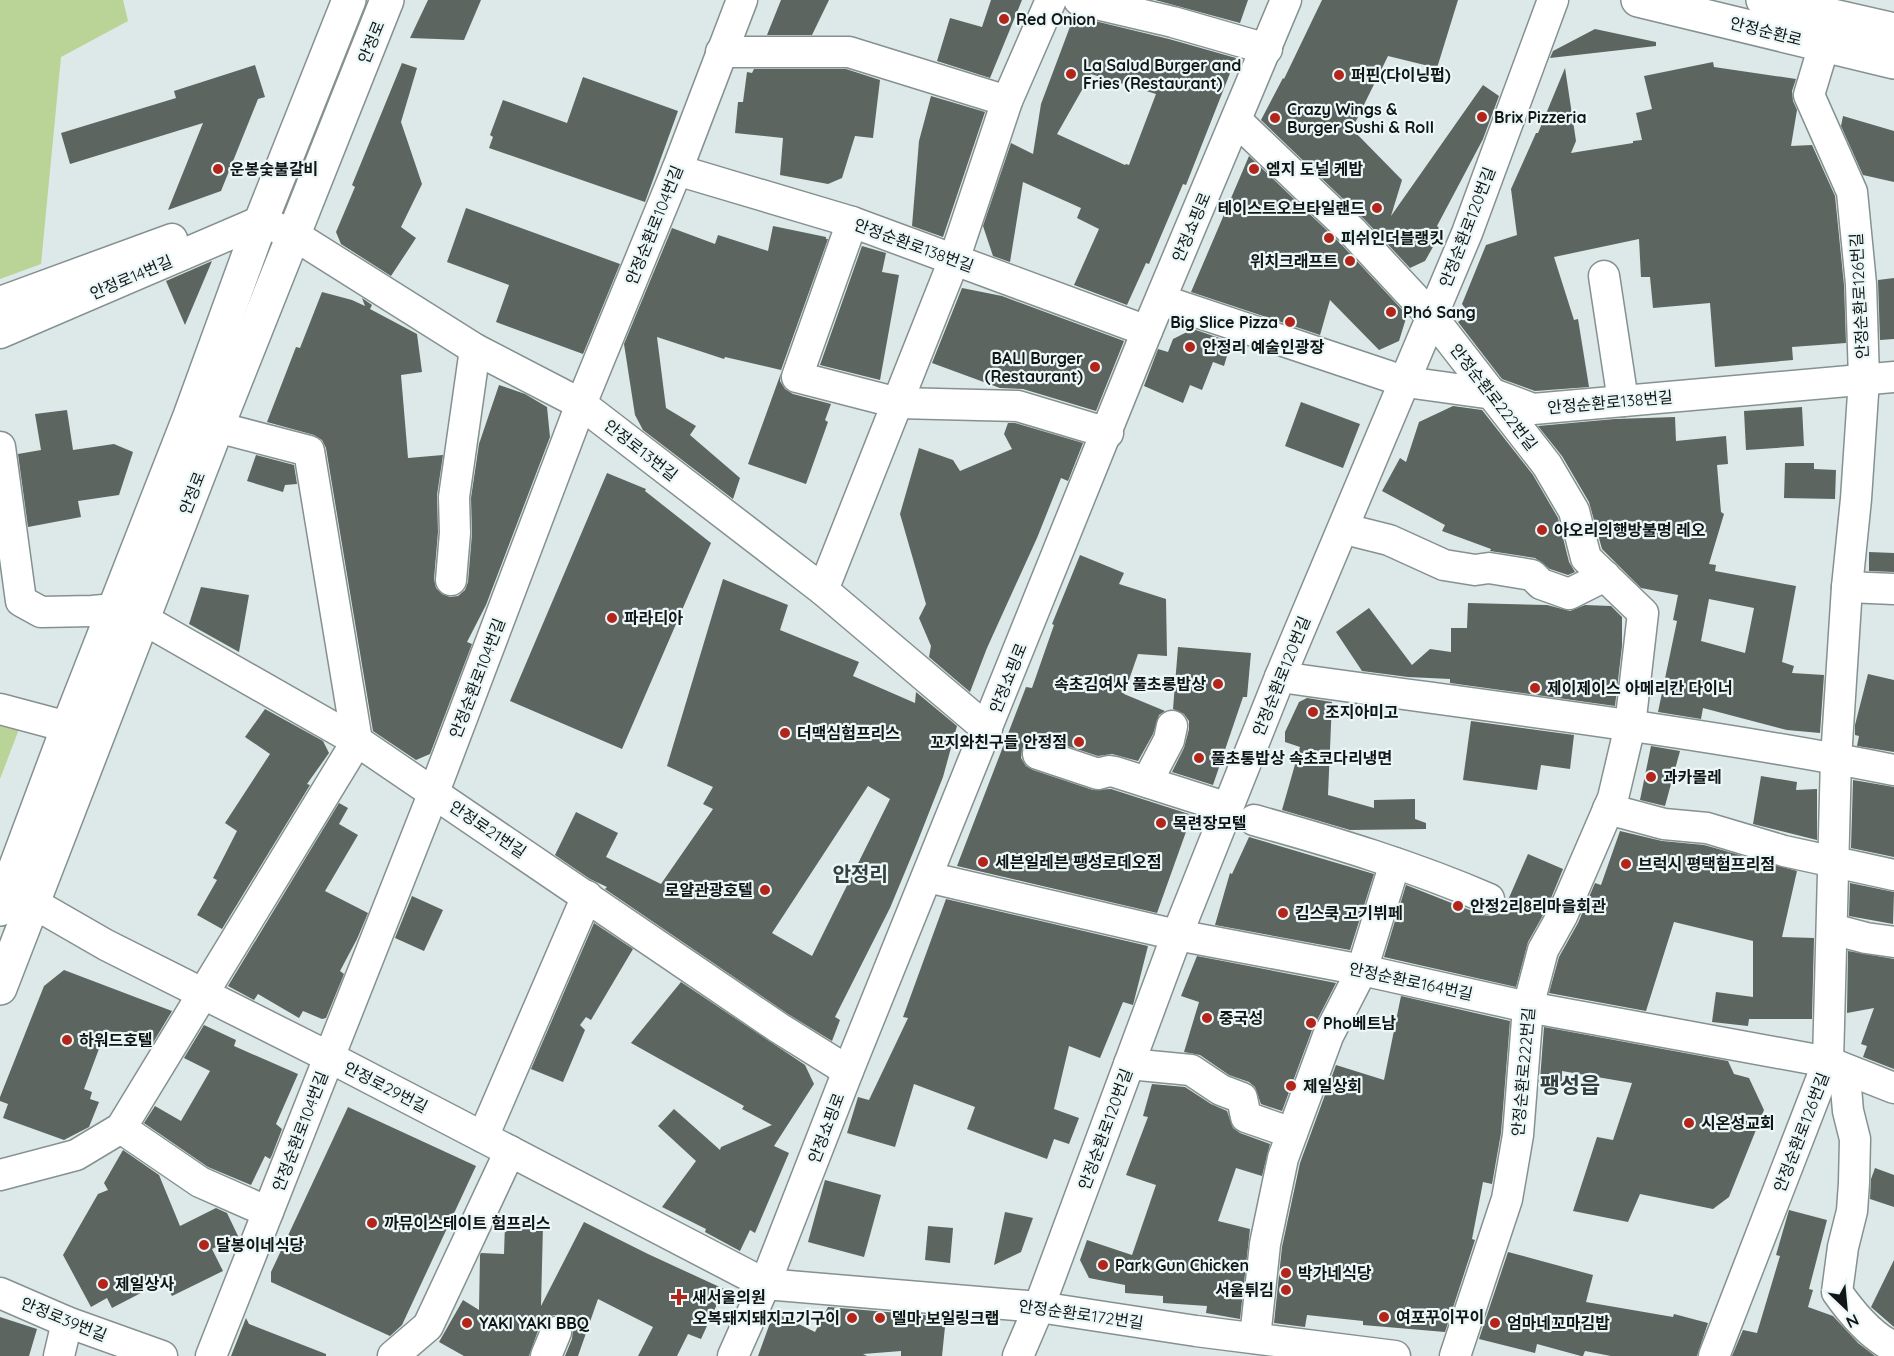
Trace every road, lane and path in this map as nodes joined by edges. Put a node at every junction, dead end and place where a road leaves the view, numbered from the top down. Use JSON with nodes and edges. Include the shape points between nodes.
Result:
{"nodes":[{"id":1,"x":349,"y":0,"type":"edge"},
{"id":2,"x":387,"y":0,"type":"edge"},
{"id":3,"x":742,"y":0,"type":"edge"},
{"id":4,"x":1051,"y":0,"type":"edge"},
{"id":5,"x":1079,"y":0,"type":"edge"},
{"id":6,"x":1286,"y":0,"type":"edge"},
{"id":7,"x":1553,"y":0,"type":"edge"},
{"id":8,"x":1638,"y":0,"type":"edge"},
{"id":9,"x":1763,"y":0,"type":"edge"},
{"id":10,"x":1894,"y":30,"type":"edge"},
{"id":11,"x":1828,"y":31,"type":"junction"},
{"id":12,"x":1267,"y":49,"type":"junction"},
{"id":13,"x":721,"y":52,"type":"junction"},
{"id":14,"x":1894,"y":62,"type":"edge"},
{"id":15,"x":1007,"y":101,"type":"junction"},
{"id":16,"x":1236,"y":120,"type":"junction"},
{"id":17,"x":677,"y":170,"type":"junction"},
{"id":18,"x":265,"y":213,"type":"junction"},
{"id":19,"x":852,"y":222,"type":"junction"},
{"id":20,"x":294,"y":235,"type":"junction"},
{"id":21,"x":954,"y":260,"type":"junction"},
{"id":22,"x":1604,"y":276,"type":"dead end"},
{"id":23,"x":1161,"y":300,"type":"junction"},
{"id":24,"x":0,"y":302,"type":"edge"},
{"id":25,"x":1432,"y":317,"type":"junction"},
{"id":26,"x":1148,"y":332,"type":"junction"},
{"id":27,"x":0,"y":333,"type":"edge"},
{"id":28,"x":475,"y":349,"type":"junction"},
{"id":29,"x":1894,"y":377,"type":"edge"},
{"id":30,"x":1864,"y":379,"type":"junction"},
{"id":31,"x":1406,"y":382,"type":"junction"},
{"id":32,"x":1493,"y":394,"type":"junction"},
{"id":33,"x":1623,"y":401,"type":"junction"},
{"id":34,"x":898,"y":403,"type":"junction"},
{"id":35,"x":582,"y":404,"type":"junction"},
{"id":36,"x":204,"y":421,"type":"junction"},
{"id":37,"x":1107,"y":434,"type":"junction"},
{"id":38,"x":0,"y":447,"type":"edge"},
{"id":39,"x":1345,"y":525,"type":"junction"},
{"id":40,"x":1605,"y":576,"type":"junction"},
{"id":41,"x":451,"y":580,"type":"dead end"},
{"id":42,"x":1847,"y":587,"type":"junction"},
{"id":43,"x":1894,"y":589,"type":"edge"},
{"id":44,"x":823,"y":590,"type":"junction"},
{"id":45,"x":129,"y":614,"type":"junction"},
{"id":46,"x":1280,"y":677,"type":"junction"},
{"id":47,"x":0,"y":709,"type":"edge"},
{"id":48,"x":1172,"y":726,"type":"dead end"},
{"id":49,"x":1630,"y":726,"type":"junction"},
{"id":50,"x":987,"y":729,"type":"junction"},
{"id":51,"x":83,"y":731,"type":"junction"},
{"id":52,"x":357,"y":741,"type":"junction"},
{"id":53,"x":1038,"y":754,"type":"dead end"},
{"id":54,"x":1836,"y":759,"type":"junction"},
{"id":55,"x":1894,"y":770,"type":"edge"},
{"id":56,"x":1147,"y":782,"type":"junction"},
{"id":57,"x":434,"y":792,"type":"junction"},
{"id":58,"x":1608,"y":809,"type":"junction"},
{"id":59,"x":1241,"y":814,"type":"junction"},
{"id":60,"x":1835,"y":861,"type":"junction"},
{"id":61,"x":1395,"y":863,"type":"junction"},
{"id":62,"x":1894,"y":875,"type":"edge"},
{"id":63,"x":927,"y":877,"type":"junction"},
{"id":64,"x":587,"y":896,"type":"junction"},
{"id":65,"x":1488,"y":899,"type":"dead end"},
{"id":66,"x":13,"y":902,"type":"edge"},
{"id":67,"x":1832,"y":929,"type":"junction"},
{"id":68,"x":1177,"y":935,"type":"junction"},
{"id":69,"x":1894,"y":942,"type":"edge"},
{"id":70,"x":1362,"y":970,"type":"junction"},
{"id":71,"x":0,"y":988,"type":"edge"},
{"id":72,"x":203,"y":995,"type":"junction"},
{"id":73,"x":1528,"y":1007,"type":"junction"},
{"id":74,"x":329,"y":1057,"type":"junction"},
{"id":75,"x":1129,"y":1064,"type":"junction"},
{"id":76,"x":1839,"y":1067,"type":"junction"},
{"id":77,"x":848,"y":1071,"type":"junction"},
{"id":78,"x":1894,"y":1088,"type":"edge"},
{"id":79,"x":121,"y":1128,"type":"junction"},
{"id":80,"x":1292,"y":1133,"type":"junction"},
{"id":81,"x":483,"y":1137,"type":"junction"},
{"id":82,"x":510,"y":1151,"type":"junction"},
{"id":83,"x":0,"y":1175,"type":"edge"},
{"id":84,"x":268,"y":1212,"type":"junction"},
{"id":85,"x":765,"y":1284,"type":"junction"},
{"id":86,"x":0,"y":1293,"type":"edge"},
{"id":87,"x":1039,"y":1306,"type":"junction"},
{"id":88,"x":67,"y":1322,"type":"junction"},
{"id":89,"x":1256,"y":1338,"type":"junction"},
{"id":90,"x":1198,"y":1343,"type":"edge"},
{"id":91,"x":1894,"y":1347,"type":"edge"},
{"id":92,"x":59,"y":1356,"type":"edge"},
{"id":93,"x":162,"y":1356,"type":"edge"},
{"id":94,"x":211,"y":1356,"type":"edge"},
{"id":95,"x":393,"y":1356,"type":"edge"},
{"id":96,"x":733,"y":1356,"type":"edge"},
{"id":97,"x":1018,"y":1356,"type":"edge"},
{"id":98,"x":1395,"y":1356,"type":"edge"},
{"id":99,"x":1455,"y":1356,"type":"edge"},
{"id":100,"x":1714,"y":1356,"type":"edge"}],
"edges":[{"from":1,"to":18,"type":"main road","name":"안정로"},
{"from":2,"to":20,"type":"main road","name":"안정로"},
{"from":3,"to":13,"type":"street","name":"안정순환로104번길"},
{"from":4,"to":15,"type":"street"},
{"from":5,"to":12,"type":"street"},
{"from":6,"to":12,"type":"street","name":"안정쇼핑로"},
{"from":7,"to":25,"type":"street","name":"안정순환로120번길"},
{"from":8,"to":11,"type":"main road","name":"안정순환로"},
{"from":9,"to":11,"type":"main road","name":"안정순환로"},
{"from":10,"to":11,"type":"main road","name":"안정순환로"},
{"from":11,"to":14,"type":"main road","name":"안정순환로"},
{"from":11,"to":30,"type":"street","name":"안정순환로126번길","via":[[1809,95],[1852,192],[1861,284]]},
{"from":12,"to":16,"type":"street","name":"안정쇼핑로"},
{"from":13,"to":15,"type":"street","via":[[849,52]]},
{"from":13,"to":17,"type":"street","name":"안정순환로104번길"},
{"from":15,"to":21,"type":"street"},
{"from":16,"to":23,"type":"street","name":"안정쇼핑로"},
{"from":16,"to":25,"type":"street","name":"안정순환로222번길","via":[[1352,231]]},
{"from":17,"to":19,"type":"street","name":"안정순환로138번길"},
{"from":17,"to":35,"type":"street","name":"안정순환로104번길"},
{"from":18,"to":20,"type":"street","name":"안정로13번길"},
{"from":18,"to":24,"type":"street"},
{"from":18,"to":27,"type":"street","name":"안정로14번길"},
{"from":18,"to":36,"type":"main road","name":"안정로"},
{"from":19,"to":21,"type":"street","name":"안정순환로138번길"},
{"from":19,"to":34,"type":"street","via":[[797,377]]},
{"from":20,"to":28,"type":"street","name":"안정로13번길"},
{"from":20,"to":36,"type":"main road","name":"안정로"},
{"from":21,"to":26,"type":"street","name":"안정순환로138번길"},
{"from":21,"to":34,"type":"street"},
{"from":22,"to":33,"type":"street"},
{"from":23,"to":26,"type":"street","name":"안정쇼핑로"},
{"from":23,"to":31,"type":"street","name":"안정순환로138번길"},
{"from":25,"to":31,"type":"street","name":"안정순환로120번길"},
{"from":25,"to":32,"type":"street","name":"안정순환로222번길"},
{"from":26,"to":37,"type":"street","name":"안정쇼핑로"},
{"from":28,"to":35,"type":"street","name":"안정로13번길"},
{"from":28,"to":41,"type":"street","via":[[454,497]]},
{"from":29,"to":30,"type":"street","name":"안정순환로138번길"},
{"from":30,"to":33,"type":"street","name":"안정순환로138번길"},
{"from":30,"to":42,"type":"street","name":"안정순환로126번길"},
{"from":31,"to":32,"type":"street","name":"안정순환로138번길"},
{"from":31,"to":39,"type":"street","name":"안정순환로120번길"},
{"from":32,"to":33,"type":"street","name":"안정순환로138번길","via":[[1533,409]]},
{"from":32,"to":40,"type":"street","name":"안정순환로222번길","via":[[1547,465],[1574,511],[1586,558]]},
{"from":34,"to":37,"type":"street","via":[[1018,406]]},
{"from":34,"to":44,"type":"street"},
{"from":35,"to":44,"type":"street","name":"안정로13번길"},
{"from":35,"to":57,"type":"street","name":"안정순환로104번길"},
{"from":36,"to":45,"type":"main road","name":"안정로"},
{"from":36,"to":52,"type":"street","via":[[309,451]]},
{"from":37,"to":50,"type":"street","name":"안정쇼핑로"},
{"from":38,"to":45,"type":"street","via":[[21,601],[41,612]]},
{"from":39,"to":40,"type":"street","via":[[1444,564],[1532,575],[1540,584],[1569,594]]},
{"from":39,"to":46,"type":"street","name":"안정순환로120번길"},
{"from":40,"to":49,"type":"street","name":"안정순환로222번길","via":[[1643,613]]},
{"from":42,"to":43,"type":"street"},
{"from":42,"to":54,"type":"street","name":"안정순환로126번길"},
{"from":44,"to":50,"type":"street","name":"안정로13번길"},
{"from":45,"to":51,"type":"main road","name":"안정로"},
{"from":45,"to":52,"type":"street","name":"안정로21번길"},
{"from":46,"to":49,"type":"street"},
{"from":46,"to":59,"type":"street","name":"안정순환로120번길"},
{"from":47,"to":51,"type":"street"},
{"from":48,"to":56,"type":"street"},
{"from":49,"to":54,"type":"street"},
{"from":49,"to":58,"type":"street","name":"안정순환로222번길"},
{"from":50,"to":63,"type":"street","name":"안정쇼핑로"},
{"from":51,"to":66,"type":"main road","name":"안정로"},
{"from":52,"to":57,"type":"street","name":"안정로21번길"},
{"from":52,"to":72,"type":"street"},
{"from":53,"to":56,"type":"street","via":[[1098,774],[1115,772]]},
{"from":54,"to":55,"type":"street"},
{"from":54,"to":60,"type":"street","name":"안정순환로126번길"},
{"from":56,"to":59,"type":"street"},
{"from":57,"to":64,"type":"street","name":"안정로21번길"},
{"from":57,"to":74,"type":"street","name":"안정순환로104번길"},
{"from":58,"to":60,"type":"street","via":[[1664,824],[1707,828],[1784,851]]},
{"from":58,"to":73,"type":"street","name":"안정순환로222번길","via":[[1562,916],[1543,950]]},
{"from":59,"to":61,"type":"street"},
{"from":59,"to":68,"type":"street","name":"안정순환로120번길"},
{"from":60,"to":62,"type":"street"},
{"from":60,"to":67,"type":"street","name":"안정순환로126번길"},
{"from":61,"to":65,"type":"street"},
{"from":61,"to":70,"type":"street"},
{"from":63,"to":68,"type":"street","name":"안정순환로164번길"},
{"from":63,"to":77,"type":"street","name":"안정쇼핑로"},
{"from":64,"to":77,"type":"street","name":"안정로21번길"},
{"from":64,"to":81,"type":"street"},
{"from":66,"to":71,"type":"main road","name":"안정로"},
{"from":66,"to":72,"type":"street","name":"안정로29번길"},
{"from":67,"to":69,"type":"street"},
{"from":67,"to":76,"type":"street","name":"안정순환로126번길"},
{"from":68,"to":70,"type":"street","name":"안정순환로164번길"},
{"from":68,"to":75,"type":"street","name":"안정순환로120번길"},
{"from":70,"to":73,"type":"street","name":"안정순환로164번길"},
{"from":70,"to":80,"type":"street","via":[[1328,1036]]},
{"from":72,"to":74,"type":"street","name":"안정로29번길"},
{"from":72,"to":79,"type":"street"},
{"from":73,"to":76,"type":"street","name":"안정순환로164번길"},
{"from":73,"to":99,"type":"street","name":"안정순환로222번길","via":[[1518,1134],[1507,1200]]},
{"from":74,"to":81,"type":"street","name":"안정로29번길"},
{"from":74,"to":84,"type":"street","name":"안정순환로104번길"},
{"from":75,"to":80,"type":"street","via":[[1191,1070],[1221,1090],[1242,1098],[1246,1117]]},
{"from":75,"to":87,"type":"street","name":"안정순환로120번길"},
{"from":76,"to":78,"type":"street","name":"안정순환로164번길"},
{"from":76,"to":91,"type":"street","via":[[1855,1139],[1852,1211],[1837,1292],[1870,1329]]},
{"from":76,"to":100,"type":"street","name":"안정순환로126번길"},
{"from":77,"to":85,"type":"street","name":"안정쇼핑로"},
{"from":79,"to":83,"type":"street","via":[[76,1155]]},
{"from":79,"to":84,"type":"street","via":[[200,1182]]},
{"from":80,"to":89,"type":"street","via":[[1265,1244]]},
{"from":81,"to":82,"type":"street","name":"안정로29번길"},
{"from":82,"to":85,"type":"street","name":"안정로29번길"},
{"from":82,"to":95,"type":"street","via":[[428,1326]]},
{"from":84,"to":94,"type":"street","name":"안정순환로104번길"},
{"from":85,"to":87,"type":"street","name":"안정순환로172번길"},
{"from":85,"to":96,"type":"street","name":"안정쇼핑로"},
{"from":86,"to":88,"type":"street","name":"안정로39번길"},
{"from":87,"to":90,"type":"street","name":"안정순환로172번길"},
{"from":87,"to":97,"type":"street","name":"안정순환로120번길"},
{"from":88,"to":92,"type":"street"},
{"from":88,"to":93,"type":"street","name":"안정로39번길"},
{"from":89,"to":90,"type":"street","name":"안정순환로172번길"},
{"from":89,"to":98,"type":"street","name":"안정순환로172번길"}]}
